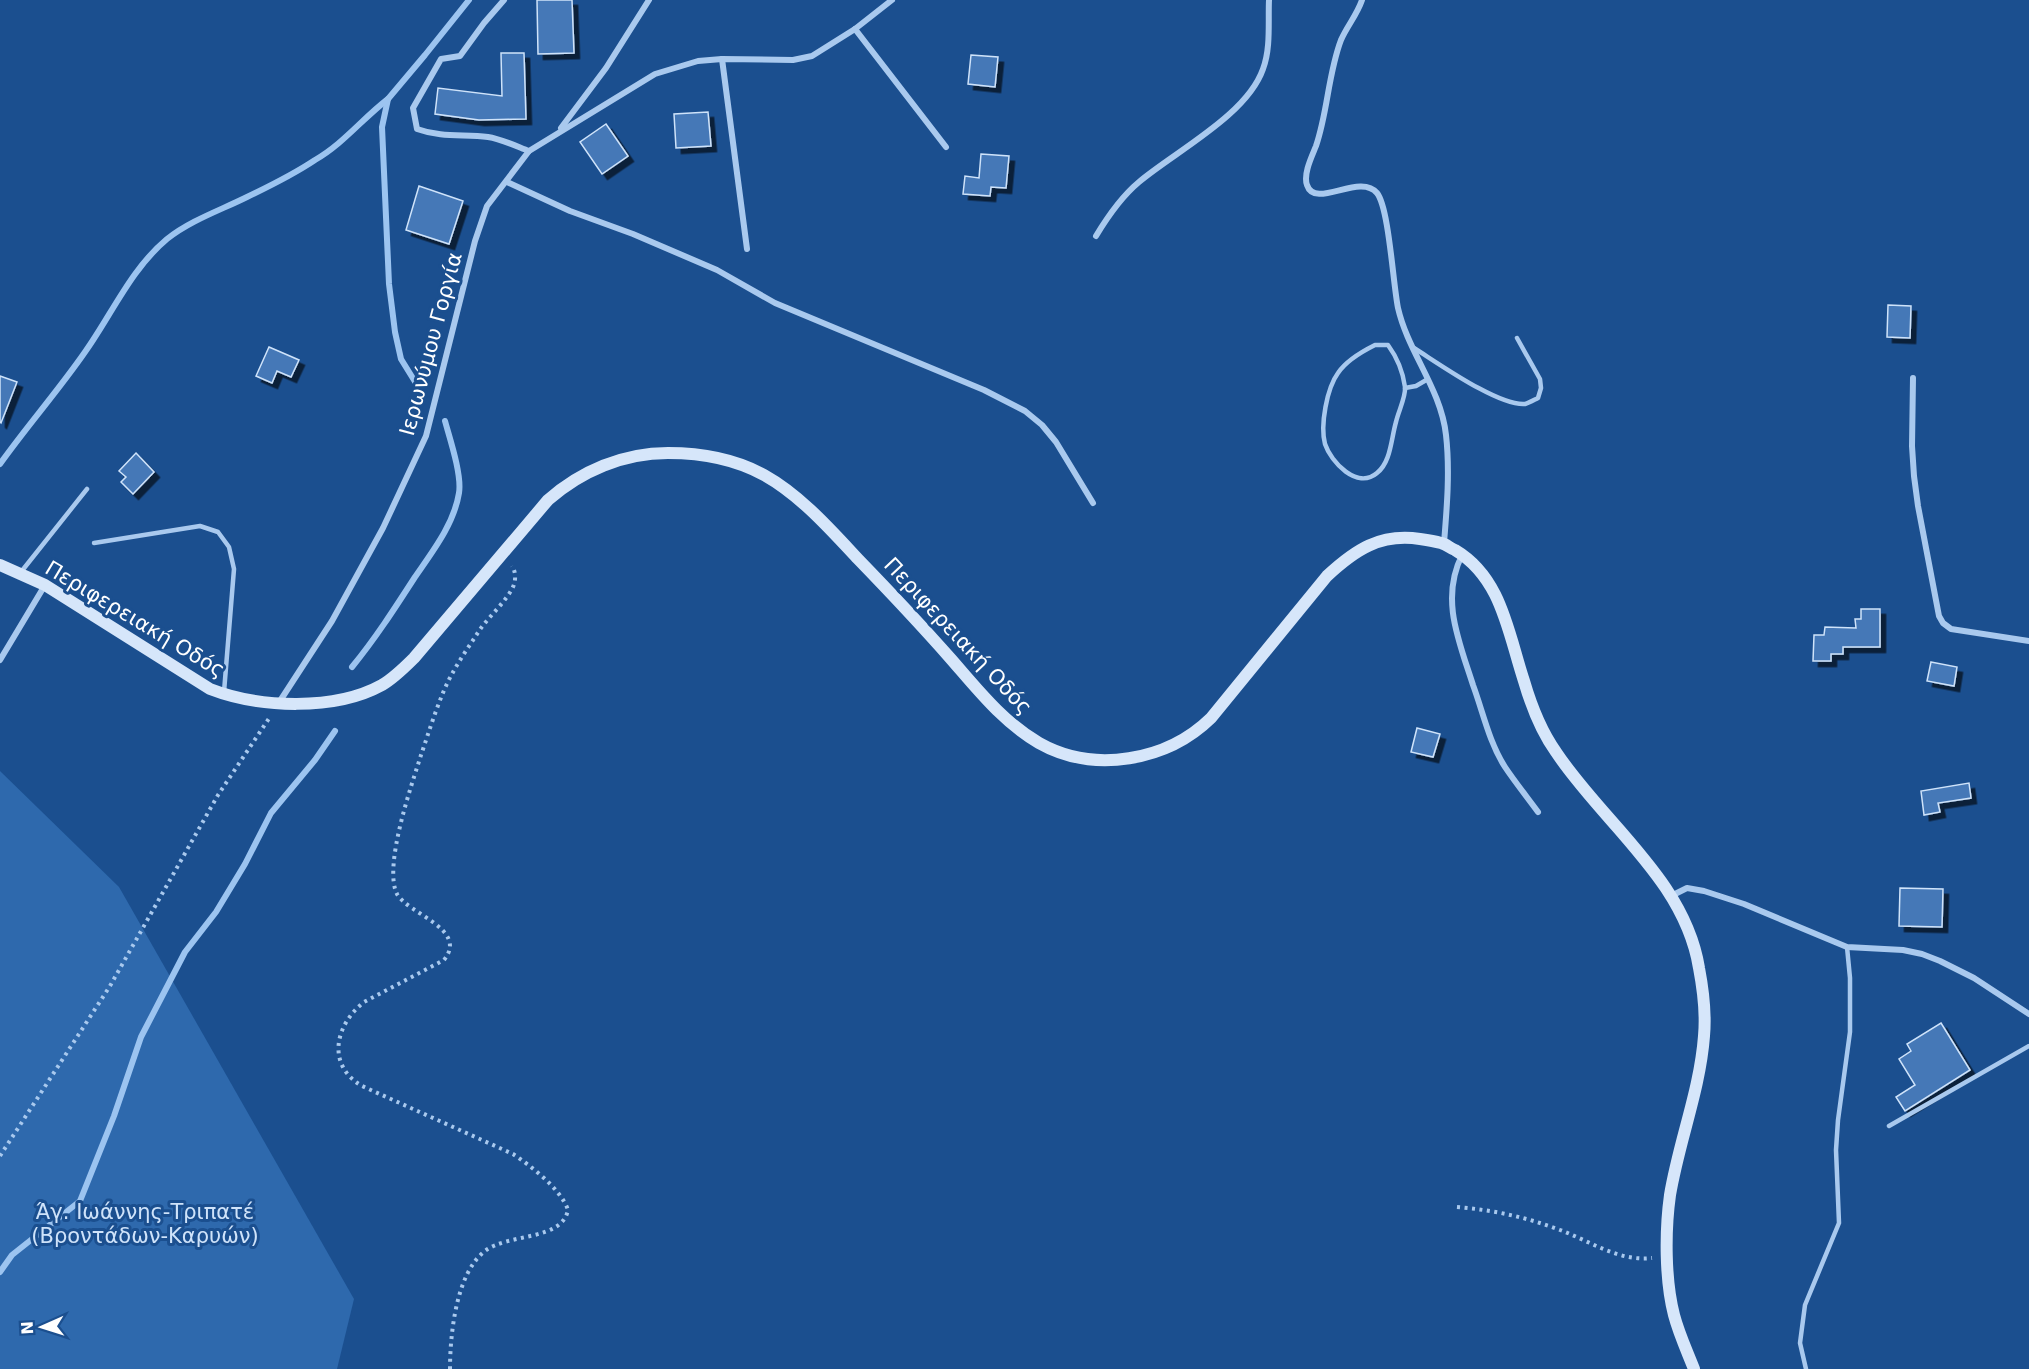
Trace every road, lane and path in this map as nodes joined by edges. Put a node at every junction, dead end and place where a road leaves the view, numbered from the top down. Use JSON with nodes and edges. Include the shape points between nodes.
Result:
{"nodes":[{"id":1,"x":504,"y":0,"type":"edge"},
{"id":2,"x":649,"y":0,"type":"edge"},
{"id":3,"x":892,"y":0,"type":"edge"},
{"id":4,"x":1269,"y":0,"type":"edge"},
{"id":5,"x":1362,"y":0,"type":"edge"},
{"id":6,"x":855,"y":29,"type":"junction"},
{"id":7,"x":722,"y":59,"type":"junction"},
{"id":8,"x":559,"y":131,"type":"junction"},
{"id":9,"x":946,"y":147,"type":"dead end"},
{"id":10,"x":529,"y":151,"type":"junction"},
{"id":11,"x":507,"y":182,"type":"junction"},
{"id":12,"x":1096,"y":236,"type":"dead end"},
{"id":13,"x":747,"y":249,"type":"dead end"},
{"id":14,"x":1517,"y":338,"type":"dead end"},
{"id":15,"x":1412,"y":346,"type":"junction"},
{"id":16,"x":1912,"y":378,"type":"dead end"},
{"id":17,"x":1428,"y":379,"type":"junction"},
{"id":18,"x":1405,"y":388,"type":"junction"},
{"id":19,"x":87,"y":489,"type":"dead end"},
{"id":20,"x":1093,"y":503,"type":"dead end"},
{"id":21,"x":94,"y":543,"type":"dead end"},
{"id":22,"x":1444,"y":543,"type":"junction"},
{"id":23,"x":1462,"y":554,"type":"junction"},
{"id":24,"x":501,"y":555,"type":"junction"},
{"id":25,"x":0,"y":565,"type":"edge"},
{"id":26,"x":20,"y":574,"type":"junction"},
{"id":27,"x":45,"y":585,"type":"junction"},
{"id":28,"x":2029,"y":641,"type":"edge"},
{"id":29,"x":0,"y":660,"type":"edge"},
{"id":30,"x":224,"y":694,"type":"junction"},
{"id":31,"x":278,"y":704,"type":"junction"},
{"id":32,"x":1538,"y":812,"type":"dead end"},
{"id":33,"x":1671,"y":896,"type":"junction"},
{"id":34,"x":1847,"y":947,"type":"junction"},
{"id":35,"x":2029,"y":1014,"type":"edge"},
{"id":36,"x":2029,"y":1046,"type":"edge"},
{"id":37,"x":1889,"y":1126,"type":"dead end"},
{"id":38,"x":0,"y":1156,"type":"edge"},
{"id":39,"x":1457,"y":1207,"type":"dead end"},
{"id":40,"x":1668,"y":1257,"type":"junction"},
{"id":41,"x":450,"y":1369,"type":"edge"},
{"id":42,"x":1694,"y":1369,"type":"edge"},
{"id":43,"x":1806,"y":1369,"type":"edge"}],
"edges":[{"from":1,"to":10,"type":"street","via":[[460,56],[441,59],[413,108],[414,121],[417,129],[427,133],[490,137]]},
{"from":2,"to":8,"type":"street","via":[[606,68]]},
{"from":3,"to":6,"type":"street"},
{"from":4,"to":12,"type":"street","via":[[1267,55],[1248,96],[1138,183],[1112,210]]},
{"from":5,"to":15,"type":"street","via":[[1335,60],[1307,185],[1317,194],[1362,186],[1380,196],[1398,308]]},
{"from":6,"to":7,"type":"street","via":[[813,56],[793,60]]},
{"from":6,"to":9,"type":"street"},
{"from":7,"to":8,"type":"street","via":[[698,61],[655,74]]},
{"from":7,"to":13,"type":"street"},
{"from":8,"to":10,"type":"street"},
{"from":10,"to":11,"type":"street","name":"Ιερωνύμου Γοργία"},
{"from":11,"to":20,"type":"street","via":[[717,270],[775,303],[984,390],[1025,411],[1056,442]]},
{"from":11,"to":31,"type":"street","name":"Ιερωνύμου Γοργία","via":[[487,206],[475,241],[426,436],[383,528],[332,621]]},
{"from":14,"to":15,"type":"lane","via":[[1540,379],[1538,398],[1527,404],[1510,402],[1484,391]]},
{"from":15,"to":17,"type":"street"},
{"from":16,"to":28,"type":"street","via":[[1914,476],[1939,616],[1951,629]]},
{"from":17,"to":18,"type":"lane"},
{"from":17,"to":22,"type":"street","via":[[1446,433]]},
{"from":18,"to":18,"type":"lane","via":[[1396,355],[1388,345],[1375,345],[1363,351],[1339,372],[1329,390],[1325,443],[1348,475],[1376,475],[1387,461]]},
{"from":19,"to":26,"type":"lane"},
{"from":21,"to":30,"type":"lane","via":[[200,526],[218,532],[229,547],[234,569]]},
{"from":22,"to":23,"type":"main road","name":"Περιφερειακή Οδός"},
{"from":22,"to":24,"type":"main road","name":"Περιφερειακή Οδός","via":[[1399,538],[1364,547],[1327,576],[1201,727],[1151,753],[1108,760],[1055,750],[1023,732],[979,692],[812,512],[774,481],[741,465],[704,456],[663,453],[602,466],[548,500]]},
{"from":23,"to":32,"type":"street","via":[[1452,587],[1455,631],[1491,740]]},
{"from":23,"to":33,"type":"main road","name":"Περιφερειακή Οδός","via":[[1485,577],[1504,612],[1528,692],[1553,748],[1581,788],[1636,849]]},
{"from":24,"to":31,"type":"main road","name":"Περιφερειακή Οδός","via":[[394,677],[352,696]]},
{"from":24,"to":41,"type":"path","via":[[514,568],[513,587],[451,675],[405,807],[396,850],[397,893],[441,928],[449,941],[449,954],[356,1008],[339,1041],[340,1061],[351,1079],[513,1154],[558,1194],[568,1210],[567,1218],[554,1229],[498,1244],[485,1251],[471,1268],[456,1313]]},
{"from":25,"to":26,"type":"main road","name":"Περιφερειακή Οδός"},
{"from":26,"to":27,"type":"main road","name":"Περιφερειακή Οδός"},
{"from":27,"to":29,"type":"street"},
{"from":27,"to":30,"type":"main road","name":"Περιφερειακή Οδός","via":[[198,682]]},
{"from":30,"to":31,"type":"main road","name":"Περιφερειακή Οδός"},
{"from":31,"to":38,"type":"path","via":[[218,795],[110,986]]},
{"from":33,"to":34,"type":"street","via":[[1687,888],[1704,891]]},
{"from":33,"to":40,"type":"main road","name":"Περιφερειακή Οδός","via":[[1689,930],[1699,966],[1704,1035],[1670,1197]]},
{"from":34,"to":35,"type":"street","via":[[1903,950],[1941,960]]},
{"from":34,"to":43,"type":"lane","via":[[1850,1032],[1836,1150],[1839,1223],[1805,1305],[1800,1343]]},
{"from":36,"to":37,"type":"lane"},
{"from":39,"to":40,"type":"path","via":[[1532,1220],[1629,1258]]},
{"from":40,"to":42,"type":"main road","name":"Περιφερειακή Οδός","via":[[1674,1313]]}]}
